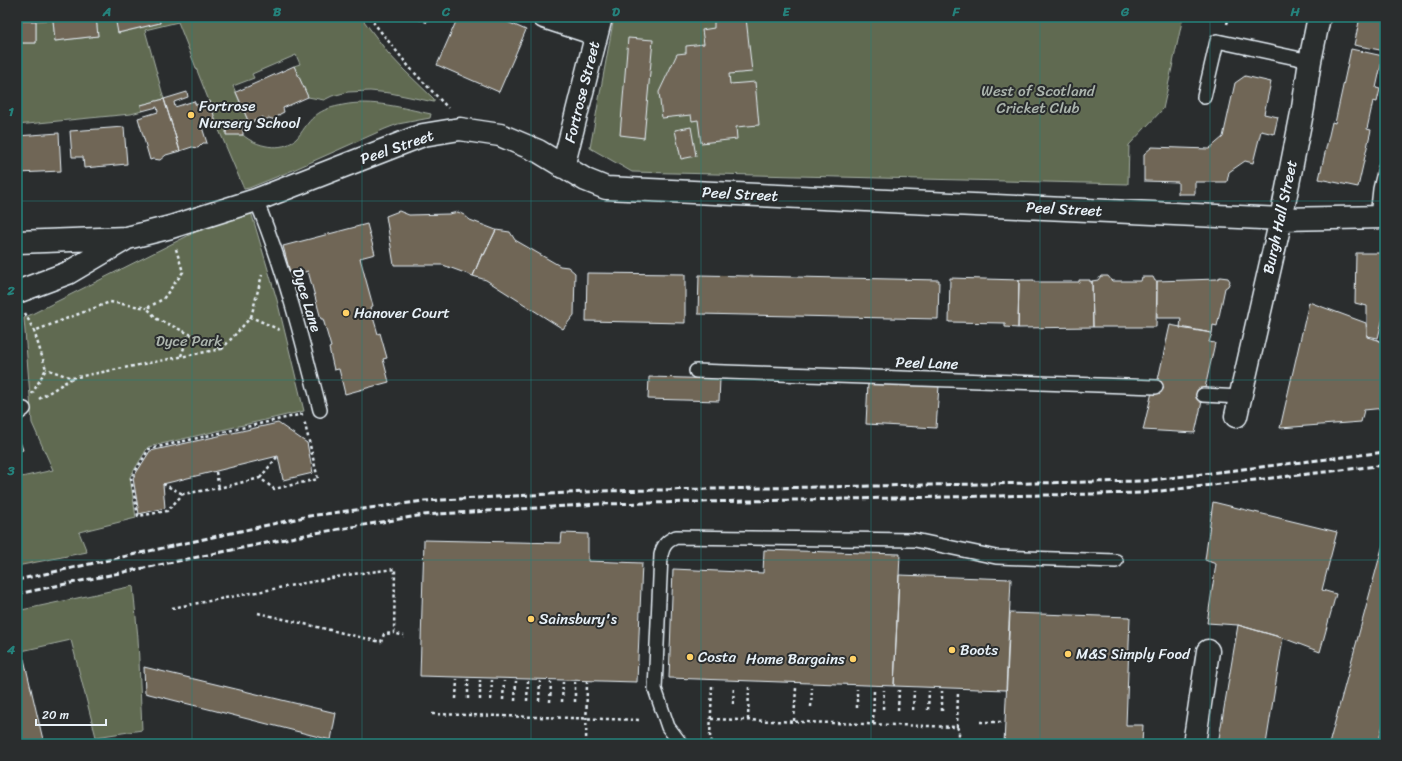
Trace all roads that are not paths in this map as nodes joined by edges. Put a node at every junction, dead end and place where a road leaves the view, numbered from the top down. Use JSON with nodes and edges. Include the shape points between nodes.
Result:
{"nodes":[{"id":1,"x":544,"y":17,"type":"edge"},
{"id":2,"x":1319,"y":17,"type":"edge"},
{"id":3,"x":598,"y":26,"type":"edge"},
{"id":4,"x":1310,"y":61,"type":"junction"},
{"id":5,"x":1204,"y":97,"type":"dead end"},
{"id":6,"x":563,"y":167,"type":"junction"},
{"id":7,"x":1385,"y":168,"type":"edge"},
{"id":8,"x":256,"y":200,"type":"junction"},
{"id":9,"x":1381,"y":217,"type":"edge"},
{"id":10,"x":1281,"y":219,"type":"junction"},
{"id":11,"x":127,"y":238,"type":"junction"},
{"id":12,"x":17,"y":242,"type":"edge"},
{"id":13,"x":17,"y":292,"type":"edge"},
{"id":14,"x":696,"y":371,"type":"dead end"},
{"id":15,"x":1156,"y":387,"type":"dead end"},
{"id":16,"x":1204,"y":395,"type":"dead end"},
{"id":17,"x":1238,"y":407,"type":"joint"},
{"id":18,"x":320,"y":410,"type":"road end"},
{"id":19,"x":1116,"y":561,"type":"dead end"},
{"id":20,"x":1208,"y":651,"type":"dead end"},
{"id":21,"x":681,"y":744,"type":"edge"},
{"id":22,"x":1194,"y":744,"type":"edge"}],
"edges":[{"from":1,"to":3,"type":"street"},
{"from":2,"to":4,"type":"street","name":"Burgh Hall Street"},
{"from":3,"to":6,"type":"street","name":"Fortrose Street"},
{"from":4,"to":5,"type":"lane","via":[[1217,41]]},
{"from":4,"to":10,"type":"street","name":"Burgh Hall Street"},
{"from":6,"to":8,"type":"street","name":"Peel Street","via":[[538,151],[500,135],[460,129],[423,135]]},
{"from":6,"to":10,"type":"street","name":"Peel Street","via":[[606,188]]},
{"from":7,"to":9,"type":"lane","via":[[1380,189]]},
{"from":8,"to":11,"type":"street","name":"Peel Street"},
{"from":8,"to":18,"type":"lane","name":"Dyce Lane","via":[[272,238],[303,340]]},
{"from":9,"to":10,"type":"street","name":"Peel Street"},
{"from":10,"to":17,"type":"street","name":"Burgh Hall Street"},
{"from":11,"to":12,"type":"street"},
{"from":11,"to":13,"type":"street","via":[[68,273]]},
{"from":14,"to":15,"type":"lane","name":"Peel Lane"},
{"from":16,"to":17,"type":"lane"},
{"from":19,"to":21,"type":"lane","via":[[996,557],[915,540],[676,537],[668,540],[661,555],[655,689],[668,727]]},
{"from":20,"to":22,"type":"street"}]}
